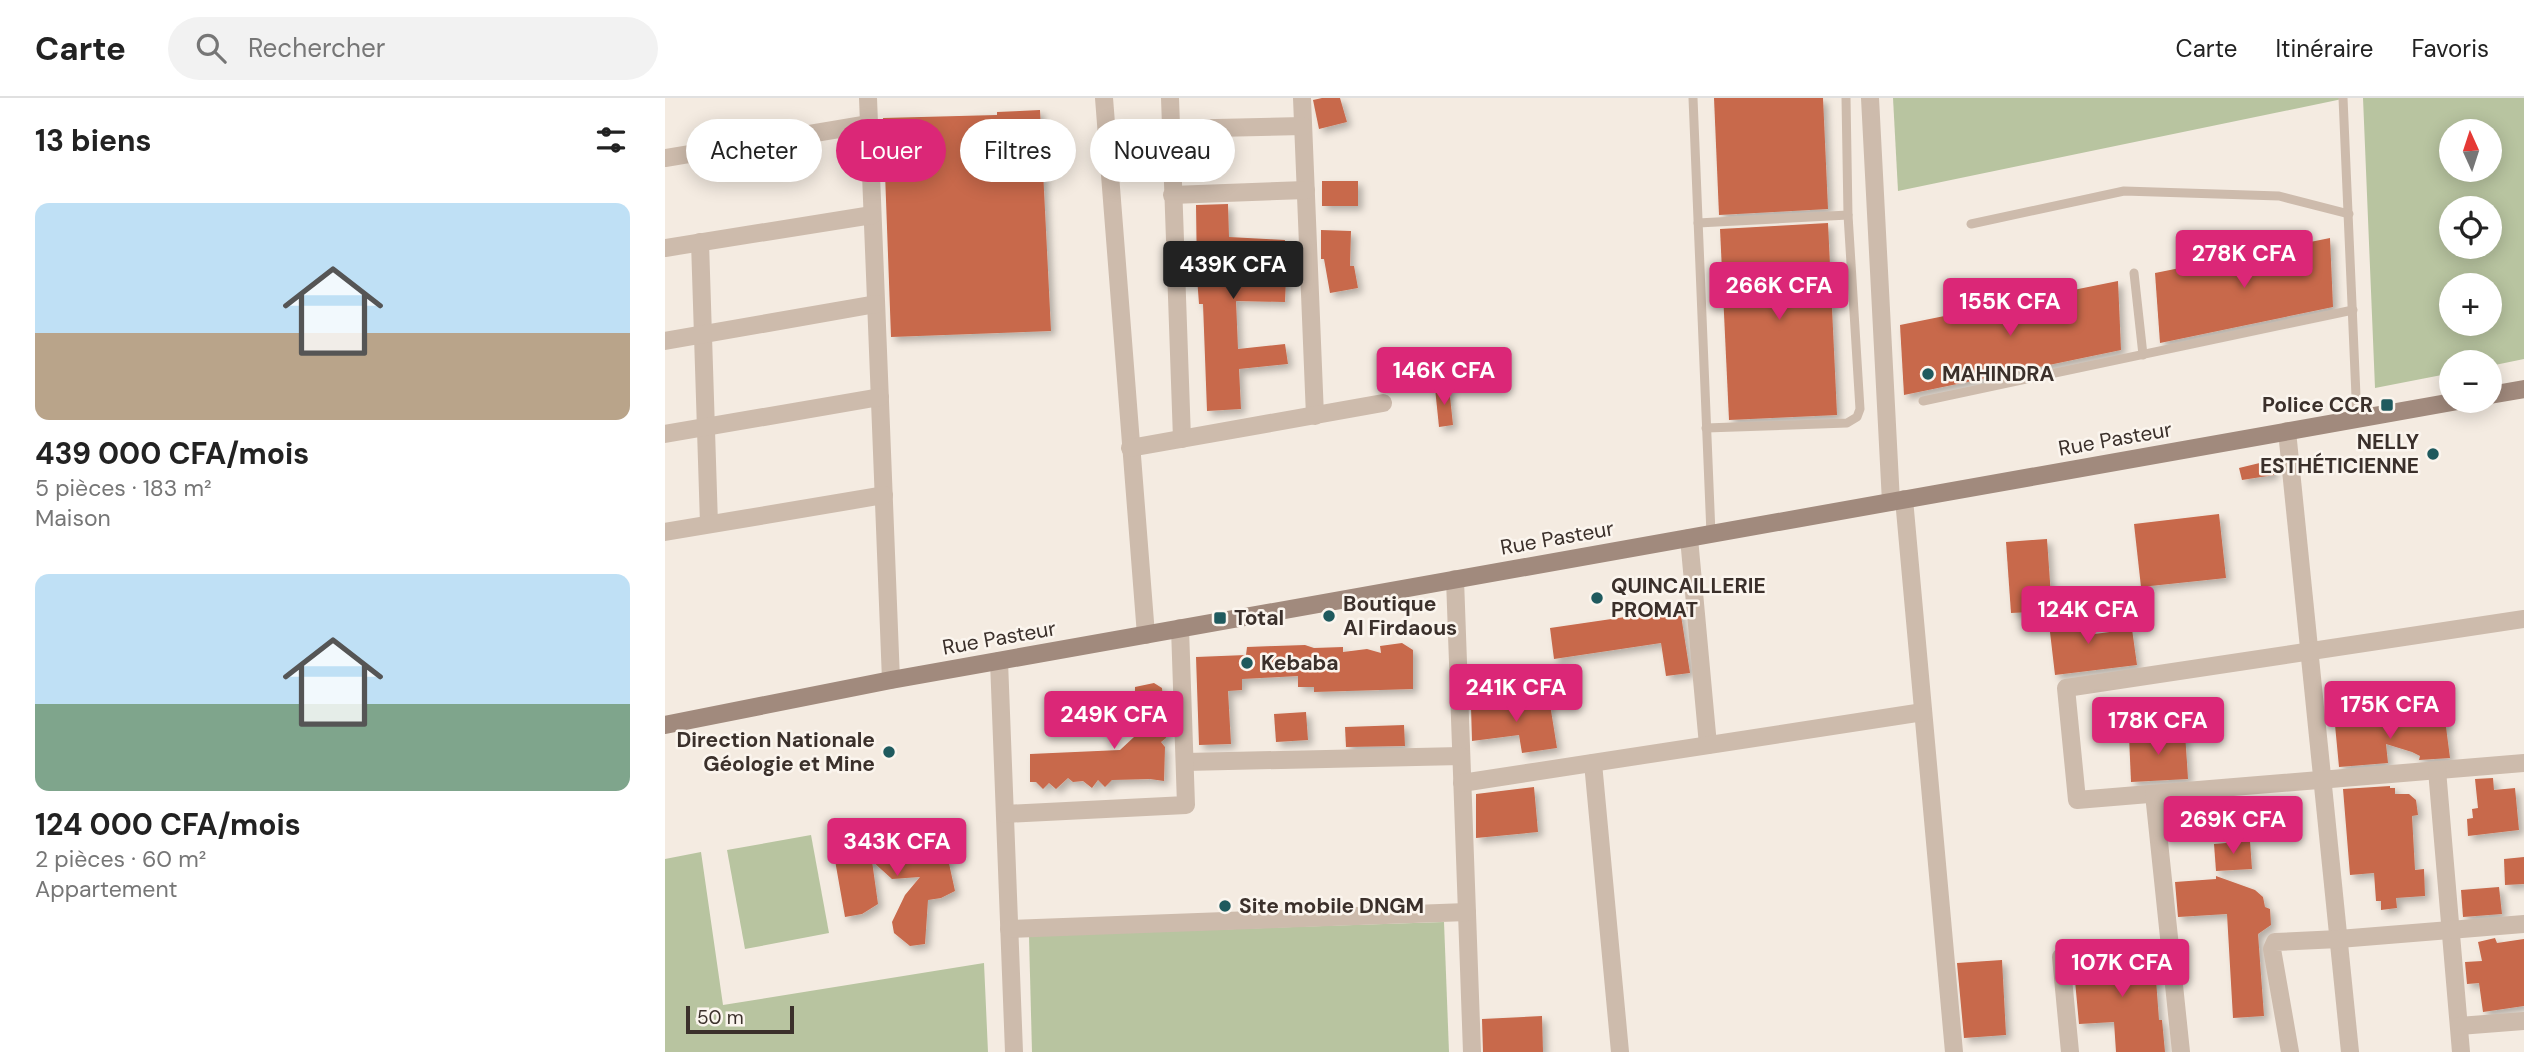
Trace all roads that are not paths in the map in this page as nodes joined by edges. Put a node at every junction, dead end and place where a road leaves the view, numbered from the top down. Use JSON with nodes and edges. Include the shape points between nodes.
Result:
{"nodes":[{"id":1,"x":867,"y":98,"type":"edge"},
{"id":2,"x":1104,"y":98,"type":"edge"},
{"id":3,"x":1170,"y":98,"type":"edge"},
{"id":4,"x":1302,"y":98,"type":"edge"},
{"id":5,"x":1693,"y":98,"type":"edge"},
{"id":6,"x":1846,"y":98,"type":"edge"},
{"id":7,"x":1870,"y":98,"type":"edge"},
{"id":8,"x":2343,"y":98,"type":"edge"},
{"id":9,"x":869,"y":119,"type":"edge"},
{"id":10,"x":1170,"y":119,"type":"edge"},
{"id":11,"x":1303,"y":127,"type":"junction"},
{"id":12,"x":1235,"y":128,"type":"edge"},
{"id":13,"x":836,"y":130,"type":"edge"},
{"id":14,"x":665,"y":158,"type":"edge"},
{"id":15,"x":871,"y":182,"type":"edge"},
{"id":16,"x":1172,"y":182,"type":"edge"},
{"id":17,"x":1306,"y":190,"type":"junction"},
{"id":18,"x":1172,"y":195,"type":"junction"},
{"id":19,"x":2349,"y":214,"type":"junction"},
{"id":20,"x":872,"y":215,"type":"junction"},
{"id":21,"x":1848,"y":215,"type":"junction"},
{"id":22,"x":1698,"y":223,"type":"junction"},
{"id":23,"x":1971,"y":224,"type":"dead end"},
{"id":24,"x":700,"y":242,"type":"junction"},
{"id":25,"x":665,"y":248,"type":"edge"},
{"id":26,"x":2134,"y":273,"type":"dead end"},
{"id":27,"x":876,"y":304,"type":"junction"},
{"id":28,"x":2353,"y":310,"type":"junction"},
{"id":29,"x":703,"y":334,"type":"junction"},
{"id":30,"x":665,"y":341,"type":"edge"},
{"id":31,"x":2143,"y":355,"type":"junction"},
{"id":32,"x":2524,"y":389,"type":"edge"},
{"id":33,"x":2502,"y":393,"type":"edge"},
{"id":34,"x":880,"y":397,"type":"junction"},
{"id":35,"x":1923,"y":401,"type":"dead end"},
{"id":36,"x":1383,"y":402,"type":"dead end"},
{"id":37,"x":2439,"y":404,"type":"edge"},
{"id":38,"x":1315,"y":416,"type":"junction"},
{"id":39,"x":2357,"y":419,"type":"junction"},
{"id":40,"x":706,"y":427,"type":"junction"},
{"id":41,"x":1706,"y":428,"type":"junction"},
{"id":42,"x":2287,"y":431,"type":"junction"},
{"id":43,"x":665,"y":434,"type":"edge"},
{"id":44,"x":1182,"y":439,"type":"junction"},
{"id":45,"x":1130,"y":448,"type":"junction"},
{"id":46,"x":884,"y":495,"type":"junction"},
{"id":47,"x":1897,"y":500,"type":"junction"},
{"id":48,"x":709,"y":524,"type":"junction"},
{"id":49,"x":665,"y":532,"type":"edge"},
{"id":50,"x":1711,"y":534,"type":"junction"},
{"id":51,"x":1689,"y":538,"type":"junction"},
{"id":52,"x":1455,"y":579,"type":"junction"},
{"id":53,"x":2524,"y":619,"type":"edge"},
{"id":54,"x":1180,"y":628,"type":"junction"},
{"id":55,"x":1146,"y":635,"type":"junction"},
{"id":56,"x":2310,"y":651,"type":"junction"},
{"id":57,"x":999,"y":661,"type":"junction"},
{"id":58,"x":891,"y":680,"type":"junction"},
{"id":59,"x":1923,"y":712,"type":"junction"},
{"id":60,"x":665,"y":725,"type":"edge"},
{"id":61,"x":1708,"y":745,"type":"junction"},
{"id":62,"x":1461,"y":756,"type":"junction"},
{"id":63,"x":1185,"y":762,"type":"junction"},
{"id":64,"x":1593,"y":763,"type":"junction"},
{"id":65,"x":2524,"y":763,"type":"edge"},
{"id":66,"x":2437,"y":770,"type":"junction"},
{"id":67,"x":2323,"y":779,"type":"junction"},
{"id":68,"x":1462,"y":783,"type":"junction"},
{"id":69,"x":2154,"y":794,"type":"junction"},
{"id":70,"x":1005,"y":814,"type":"junction"},
{"id":71,"x":1467,"y":912,"type":"junction"},
{"id":72,"x":2524,"y":924,"type":"edge"},
{"id":73,"x":1009,"y":929,"type":"junction"},
{"id":74,"x":2451,"y":930,"type":"junction"},
{"id":75,"x":2339,"y":939,"type":"junction"},
{"id":76,"x":2061,"y":957,"type":"dead end"},
{"id":77,"x":2524,"y":1021,"type":"edge"},
{"id":78,"x":2459,"y":1026,"type":"junction"},
{"id":79,"x":1014,"y":1052,"type":"edge"},
{"id":80,"x":1472,"y":1052,"type":"edge"},
{"id":81,"x":1620,"y":1052,"type":"edge"},
{"id":82,"x":1954,"y":1052,"type":"edge"},
{"id":83,"x":2070,"y":1052,"type":"edge"},
{"id":84,"x":2181,"y":1052,"type":"edge"},
{"id":85,"x":2290,"y":1052,"type":"edge"},
{"id":86,"x":2350,"y":1052,"type":"edge"},
{"id":87,"x":2461,"y":1052,"type":"edge"}],
"edges":[{"from":1,"to":9,"type":"street"},
{"from":2,"to":45,"type":"street"},
{"from":3,"to":10,"type":"street"},
{"from":4,"to":11,"type":"street"},
{"from":5,"to":22,"type":"lane"},
{"from":6,"to":21,"type":"lane"},
{"from":7,"to":47,"type":"street"},
{"from":8,"to":19,"type":"lane"},
{"from":11,"to":12,"type":"street"},
{"from":11,"to":17,"type":"street"},
{"from":13,"to":14,"type":"street"},
{"from":15,"to":20,"type":"street"},
{"from":16,"to":18,"type":"street"},
{"from":17,"to":18,"type":"street"},
{"from":17,"to":38,"type":"street"},
{"from":18,"to":44,"type":"street"},
{"from":19,"to":23,"type":"lane","via":[[2279,196],[2124,191]]},
{"from":19,"to":28,"type":"lane"},
{"from":20,"to":24,"type":"street"},
{"from":20,"to":27,"type":"street"},
{"from":21,"to":22,"type":"lane"},
{"from":21,"to":41,"type":"lane","via":[[1857,417],[1847,424]]},
{"from":22,"to":41,"type":"lane"},
{"from":24,"to":25,"type":"street"},
{"from":24,"to":29,"type":"street"},
{"from":26,"to":31,"type":"lane"},
{"from":27,"to":29,"type":"street"},
{"from":27,"to":34,"type":"street"},
{"from":28,"to":31,"type":"lane"},
{"from":28,"to":39,"type":"lane"},
{"from":29,"to":30,"type":"street"},
{"from":29,"to":40,"type":"street"},
{"from":31,"to":35,"type":"lane"},
{"from":32,"to":33,"type":"main road"},
{"from":34,"to":40,"type":"street"},
{"from":34,"to":46,"type":"street"},
{"from":36,"to":38,"type":"street"},
{"from":37,"to":39,"type":"main road","name":"Rue Pasteur"},
{"from":38,"to":44,"type":"street"},
{"from":39,"to":42,"type":"main road","name":"Rue Pasteur"},
{"from":40,"to":43,"type":"street"},
{"from":40,"to":48,"type":"street"},
{"from":41,"to":50,"type":"lane"},
{"from":42,"to":47,"type":"main road","name":"Rue Pasteur"},
{"from":42,"to":56,"type":"street"},
{"from":44,"to":45,"type":"street"},
{"from":45,"to":55,"type":"street"},
{"from":46,"to":48,"type":"street"},
{"from":46,"to":58,"type":"street"},
{"from":47,"to":50,"type":"main road","name":"Rue Pasteur"},
{"from":47,"to":59,"type":"street"},
{"from":48,"to":49,"type":"street"},
{"from":50,"to":51,"type":"main road","name":"Rue Pasteur"},
{"from":51,"to":52,"type":"main road","name":"Rue Pasteur"},
{"from":51,"to":61,"type":"street"},
{"from":52,"to":54,"type":"main road","name":"Rue Pasteur"},
{"from":52,"to":62,"type":"street"},
{"from":53,"to":56,"type":"street"},
{"from":54,"to":55,"type":"main road","name":"Rue Pasteur"},
{"from":54,"to":63,"type":"street"},
{"from":55,"to":57,"type":"main road","name":"Rue Pasteur"},
{"from":56,"to":67,"type":"street"},
{"from":56,"to":69,"type":"street","via":[[2066,688],[2077,800]]},
{"from":57,"to":58,"type":"main road","name":"Rue Pasteur"},
{"from":57,"to":70,"type":"street"},
{"from":58,"to":60,"type":"main road","name":"Rue Pasteur"},
{"from":59,"to":61,"type":"street"},
{"from":59,"to":82,"type":"street"},
{"from":61,"to":64,"type":"street"},
{"from":62,"to":63,"type":"street"},
{"from":62,"to":68,"type":"street"},
{"from":63,"to":70,"type":"street","via":[[1186,805]]},
{"from":64,"to":68,"type":"street"},
{"from":64,"to":81,"type":"street"},
{"from":65,"to":66,"type":"street"},
{"from":66,"to":67,"type":"street"},
{"from":66,"to":74,"type":"street"},
{"from":67,"to":69,"type":"street"},
{"from":67,"to":75,"type":"street"},
{"from":68,"to":71,"type":"street"},
{"from":69,"to":84,"type":"street"},
{"from":70,"to":73,"type":"street"},
{"from":71,"to":73,"type":"street"},
{"from":71,"to":80,"type":"street"},
{"from":72,"to":74,"type":"street"},
{"from":73,"to":79,"type":"street"},
{"from":74,"to":75,"type":"street"},
{"from":74,"to":78,"type":"street"},
{"from":75,"to":85,"type":"street","via":[[2273,945]]},
{"from":75,"to":86,"type":"street"},
{"from":76,"to":83,"type":"street"},
{"from":77,"to":78,"type":"street"},
{"from":78,"to":87,"type":"street"}]}
